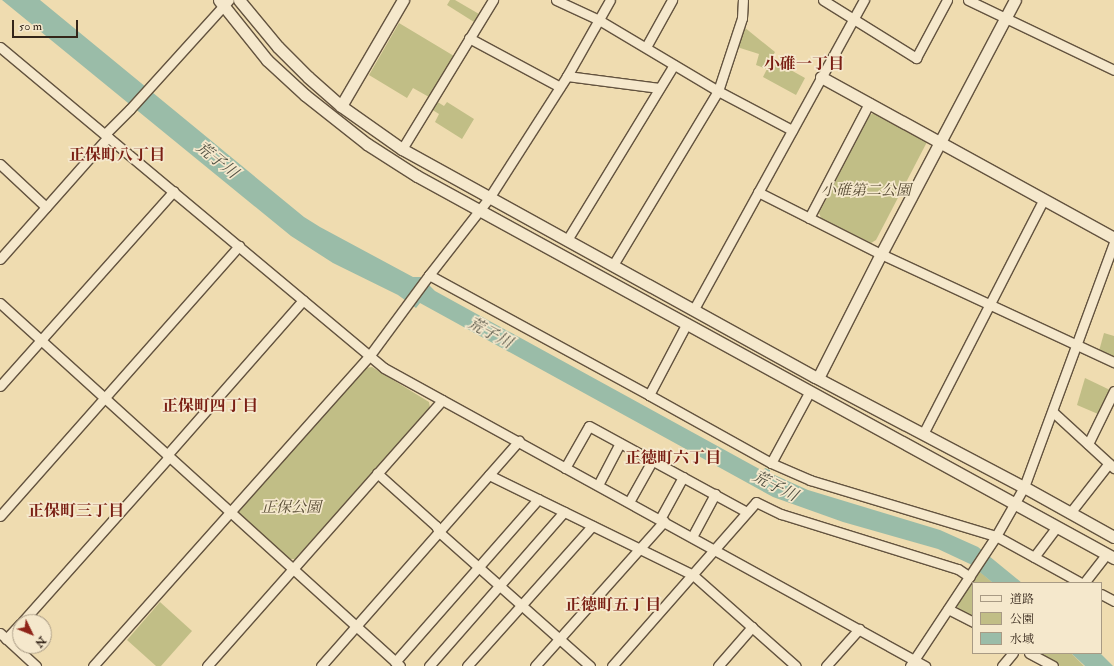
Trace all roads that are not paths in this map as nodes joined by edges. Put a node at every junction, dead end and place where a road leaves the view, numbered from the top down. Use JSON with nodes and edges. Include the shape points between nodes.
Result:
{"nodes":[{"id":1,"x":239,"y":0,"type":"edge"},
{"id":2,"x":403,"y":0,"type":"edge"},
{"id":3,"x":493,"y":0,"type":"edge"},
{"id":4,"x":556,"y":0,"type":"edge"},
{"id":5,"x":610,"y":0,"type":"edge"},
{"id":6,"x":672,"y":0,"type":"edge"},
{"id":7,"x":743,"y":0,"type":"edge"},
{"id":8,"x":823,"y":0,"type":"edge"},
{"id":9,"x":864,"y":0,"type":"edge"},
{"id":10,"x":947,"y":0,"type":"edge"},
{"id":11,"x":968,"y":0,"type":"edge"},
{"id":12,"x":1015,"y":0,"type":"edge"},
{"id":13,"x":224,"y":2,"type":"edge"},
{"id":14,"x":1006,"y":18,"type":"junction"},
{"id":15,"x":854,"y":19,"type":"junction"},
{"id":16,"x":599,"y":20,"type":"junction"},
{"id":17,"x":469,"y":38,"type":"junction"},
{"id":18,"x":0,"y":47,"type":"edge"},
{"id":19,"x":646,"y":47,"type":"junction"},
{"id":20,"x":674,"y":65,"type":"junction"},
{"id":21,"x":1114,"y":70,"type":"edge"},
{"id":22,"x":567,"y":76,"type":"junction"},
{"id":23,"x":821,"y":77,"type":"junction"},
{"id":24,"x":560,"y":87,"type":"junction"},
{"id":25,"x":659,"y":88,"type":"junction"},
{"id":26,"x":718,"y":91,"type":"junction"},
{"id":27,"x":869,"y":103,"type":"junction"},
{"id":28,"x":341,"y":106,"type":"junction"},
{"id":29,"x":792,"y":130,"type":"junction"},
{"id":30,"x":107,"y":136,"type":"junction"},
{"id":31,"x":940,"y":141,"type":"junction"},
{"id":32,"x":402,"y":149,"type":"junction"},
{"id":33,"x":0,"y":164,"type":"edge"},
{"id":34,"x":174,"y":191,"type":"junction"},
{"id":35,"x":758,"y":192,"type":"junction"},
{"id":36,"x":489,"y":198,"type":"junction"},
{"id":37,"x":1044,"y":199,"type":"junction"},
{"id":38,"x":46,"y":207,"type":"junction"},
{"id":39,"x":480,"y":209,"type":"junction"},
{"id":40,"x":809,"y":218,"type":"junction"},
{"id":41,"x":1114,"y":238,"type":"edge"},
{"id":42,"x":567,"y":240,"type":"junction"},
{"id":43,"x":1114,"y":243,"type":"edge"},
{"id":44,"x":239,"y":246,"type":"junction"},
{"id":45,"x":881,"y":254,"type":"junction"},
{"id":46,"x":0,"y":259,"type":"edge"},
{"id":47,"x":613,"y":265,"type":"junction"},
{"id":48,"x":426,"y":278,"type":"junction"},
{"id":49,"x":303,"y":300,"type":"junction"},
{"id":50,"x":0,"y":303,"type":"edge"},
{"id":51,"x":990,"y":304,"type":"junction"},
{"id":52,"x":694,"y":309,"type":"junction"},
{"id":53,"x":686,"y":323,"type":"junction"},
{"id":54,"x":40,"y":340,"type":"junction"},
{"id":55,"x":1077,"y":345,"type":"junction"},
{"id":56,"x":370,"y":355,"type":"junction"},
{"id":57,"x":1114,"y":362,"type":"edge"},
{"id":58,"x":818,"y":378,"type":"junction"},
{"id":59,"x":0,"y":386,"type":"edge"},
{"id":60,"x":1114,"y":390,"type":"edge"},
{"id":61,"x":810,"y":391,"type":"junction"},
{"id":62,"x":648,"y":395,"type":"junction"},
{"id":63,"x":104,"y":398,"type":"junction"},
{"id":64,"x":442,"y":400,"type":"junction"},
{"id":65,"x":1053,"y":412,"type":"junction"},
{"id":66,"x":923,"y":434,"type":"junction"},
{"id":67,"x":519,"y":441,"type":"junction"},
{"id":68,"x":620,"y":443,"type":"junction"},
{"id":69,"x":1088,"y":444,"type":"junction"},
{"id":70,"x":168,"y":456,"type":"junction"},
{"id":71,"x":652,"y":461,"type":"junction"},
{"id":72,"x":771,"y":463,"type":"junction"},
{"id":73,"x":1111,"y":466,"type":"edge"},
{"id":74,"x":565,"y":468,"type":"junction"},
{"id":75,"x":377,"y":473,"type":"junction"},
{"id":76,"x":489,"y":475,"type":"junction"},
{"id":77,"x":683,"y":477,"type":"junction"},
{"id":78,"x":598,"y":485,"type":"junction"},
{"id":79,"x":1024,"y":487,"type":"junction"},
{"id":80,"x":715,"y":494,"type":"junction"},
{"id":81,"x":538,"y":499,"type":"junction"},
{"id":82,"x":629,"y":502,"type":"junction"},
{"id":83,"x":1015,"y":503,"type":"junction"},
{"id":84,"x":564,"y":512,"type":"junction"},
{"id":85,"x":747,"y":512,"type":"junction"},
{"id":86,"x":229,"y":513,"type":"junction"},
{"id":87,"x":1070,"y":513,"type":"junction"},
{"id":88,"x":0,"y":516,"type":"edge"},
{"id":89,"x":662,"y":520,"type":"junction"},
{"id":90,"x":592,"y":526,"type":"junction"},
{"id":91,"x":1058,"y":527,"type":"junction"},
{"id":92,"x":439,"y":532,"type":"junction"},
{"id":93,"x":996,"y":536,"type":"junction"},
{"id":94,"x":692,"y":537,"type":"junction"},
{"id":95,"x":1114,"y":537,"type":"edge"},
{"id":96,"x":639,"y":549,"type":"junction"},
{"id":97,"x":715,"y":549,"type":"junction"},
{"id":98,"x":1110,"y":556,"type":"edge"},
{"id":99,"x":1034,"y":557,"type":"junction"},
{"id":100,"x":478,"y":567,"type":"junction"},
{"id":101,"x":293,"y":569,"type":"junction"},
{"id":102,"x":971,"y":574,"type":"junction"},
{"id":103,"x":693,"y":575,"type":"junction"},
{"id":104,"x":1078,"y":582,"type":"edge"},
{"id":105,"x":1085,"y":582,"type":"edge"},
{"id":106,"x":499,"y":586,"type":"junction"},
{"id":107,"x":1102,"y":595,"type":"edge"},
{"id":108,"x":1114,"y":601,"type":"edge"},
{"id":109,"x":521,"y":605,"type":"junction"},
{"id":110,"x":948,"y":609,"type":"junction"},
{"id":111,"x":29,"y":614,"type":"edge"},
{"id":112,"x":972,"y":621,"type":"edge"},
{"id":113,"x":356,"y":626,"type":"junction"},
{"id":114,"x":752,"y":627,"type":"junction"},
{"id":115,"x":859,"y":629,"type":"junction"},
{"id":116,"x":12,"y":630,"type":"edge"},
{"id":117,"x":3,"y":636,"type":"edge"},
{"id":118,"x":559,"y":639,"type":"junction"},
{"id":119,"x":1012,"y":654,"type":"edge"},
{"id":120,"x":1031,"y":654,"type":"edge"},
{"id":121,"x":912,"y":663,"type":"edge"},
{"id":122,"x":397,"y":664,"type":"edge"},
{"id":123,"x":36,"y":666,"type":"edge"},
{"id":124,"x":93,"y":666,"type":"edge"},
{"id":125,"x":207,"y":666,"type":"edge"},
{"id":126,"x":322,"y":666,"type":"edge"},
{"id":127,"x":429,"y":666,"type":"edge"},
{"id":128,"x":467,"y":666,"type":"edge"},
{"id":129,"x":535,"y":666,"type":"edge"},
{"id":130,"x":590,"y":666,"type":"edge"},
{"id":131,"x":612,"y":666,"type":"edge"},
{"id":132,"x":718,"y":666,"type":"edge"},
{"id":133,"x":796,"y":666,"type":"edge"},
{"id":134,"x":826,"y":666,"type":"edge"},
{"id":135,"x":925,"y":666,"type":"edge"},
{"id":136,"x":1002,"y":666,"type":"edge"},
{"id":137,"x":1053,"y":666,"type":"edge"}],
"edges":[{"from":1,"to":28,"type":"street","via":[[278,47]]},
{"from":2,"to":28,"type":"street"},
{"from":3,"to":17,"type":"street"},
{"from":4,"to":16,"type":"street"},
{"from":5,"to":16,"type":"street"},
{"from":6,"to":19,"type":"street"},
{"from":7,"to":26,"type":"street","via":[[742,18]]},
{"from":8,"to":15,"type":"street"},
{"from":9,"to":15,"type":"street"},
{"from":10,"to":15,"type":"street","via":[[916,58]]},
{"from":11,"to":14,"type":"street"},
{"from":12,"to":14,"type":"street"},
{"from":13,"to":30,"type":"street"},
{"from":13,"to":39,"type":"street","via":[[267,60],[334,120],[417,176]]},
{"from":14,"to":21,"type":"street"},
{"from":14,"to":31,"type":"street"},
{"from":15,"to":23,"type":"street"},
{"from":16,"to":19,"type":"street"},
{"from":16,"to":22,"type":"street"},
{"from":17,"to":24,"type":"street"},
{"from":17,"to":32,"type":"street"},
{"from":18,"to":30,"type":"street"},
{"from":19,"to":20,"type":"street"},
{"from":20,"to":25,"type":"street"},
{"from":20,"to":26,"type":"street"},
{"from":22,"to":24,"type":"street"},
{"from":22,"to":25,"type":"street"},
{"from":23,"to":27,"type":"street"},
{"from":23,"to":29,"type":"street"},
{"from":24,"to":36,"type":"street"},
{"from":25,"to":42,"type":"street"},
{"from":26,"to":29,"type":"street"},
{"from":26,"to":47,"type":"street"},
{"from":27,"to":31,"type":"street"},
{"from":27,"to":40,"type":"street"},
{"from":28,"to":32,"type":"street"},
{"from":29,"to":35,"type":"street"},
{"from":30,"to":34,"type":"street"},
{"from":30,"to":38,"type":"street"},
{"from":31,"to":37,"type":"street"},
{"from":31,"to":45,"type":"street"},
{"from":32,"to":36,"type":"street"},
{"from":33,"to":38,"type":"street"},
{"from":34,"to":44,"type":"street"},
{"from":34,"to":54,"type":"street"},
{"from":35,"to":40,"type":"street"},
{"from":35,"to":52,"type":"street"},
{"from":36,"to":39,"type":"street"},
{"from":36,"to":42,"type":"street"},
{"from":37,"to":41,"type":"street"},
{"from":37,"to":51,"type":"street"},
{"from":38,"to":46,"type":"street"},
{"from":39,"to":48,"type":"street"},
{"from":39,"to":53,"type":"street"},
{"from":40,"to":45,"type":"street"},
{"from":42,"to":47,"type":"street"},
{"from":43,"to":55,"type":"street"},
{"from":44,"to":49,"type":"street"},
{"from":44,"to":63,"type":"street"},
{"from":45,"to":51,"type":"street"},
{"from":45,"to":58,"type":"street"},
{"from":47,"to":52,"type":"street"},
{"from":48,"to":56,"type":"street"},
{"from":48,"to":62,"type":"street"},
{"from":49,"to":56,"type":"street"},
{"from":49,"to":70,"type":"street"},
{"from":50,"to":54,"type":"street"},
{"from":51,"to":55,"type":"street"},
{"from":51,"to":66,"type":"street"},
{"from":52,"to":58,"type":"street"},
{"from":53,"to":61,"type":"street"},
{"from":53,"to":62,"type":"street"},
{"from":54,"to":59,"type":"street"},
{"from":54,"to":63,"type":"street"},
{"from":55,"to":57,"type":"street"},
{"from":55,"to":65,"type":"street"},
{"from":56,"to":64,"type":"street","via":[[384,368]]},
{"from":56,"to":86,"type":"street"},
{"from":58,"to":66,"type":"street"},
{"from":60,"to":69,"type":"street"},
{"from":61,"to":72,"type":"street"},
{"from":61,"to":83,"type":"street"},
{"from":62,"to":72,"type":"street"},
{"from":63,"to":70,"type":"street"},
{"from":63,"to":88,"type":"street"},
{"from":64,"to":67,"type":"street"},
{"from":64,"to":75,"type":"street"},
{"from":65,"to":69,"type":"street"},
{"from":65,"to":79,"type":"street"},
{"from":66,"to":79,"type":"street"},
{"from":67,"to":74,"type":"street"},
{"from":67,"to":76,"type":"street"},
{"from":68,"to":71,"type":"street"},
{"from":68,"to":74,"type":"street","via":[[589,426]]},
{"from":68,"to":78,"type":"street"},
{"from":69,"to":73,"type":"street"},
{"from":70,"to":86,"type":"street"},
{"from":70,"to":111,"type":"street"},
{"from":71,"to":77,"type":"street"},
{"from":71,"to":82,"type":"street"},
{"from":72,"to":93,"type":"street","via":[[810,480]]},
{"from":73,"to":87,"type":"street"},
{"from":74,"to":78,"type":"street"},
{"from":75,"to":92,"type":"street","via":[[436,526]]},
{"from":75,"to":101,"type":"street"},
{"from":76,"to":81,"type":"street"},
{"from":76,"to":92,"type":"street"},
{"from":77,"to":80,"type":"street"},
{"from":77,"to":89,"type":"street"},
{"from":78,"to":82,"type":"street"},
{"from":79,"to":83,"type":"street"},
{"from":79,"to":87,"type":"street"},
{"from":80,"to":85,"type":"street"},
{"from":80,"to":94,"type":"street"},
{"from":81,"to":84,"type":"street"},
{"from":81,"to":100,"type":"street"},
{"from":82,"to":89,"type":"street"},
{"from":83,"to":91,"type":"street"},
{"from":83,"to":93,"type":"street"},
{"from":84,"to":90,"type":"street"},
{"from":84,"to":106,"type":"street"},
{"from":85,"to":97,"type":"street"},
{"from":85,"to":102,"type":"street","via":[[756,502],[781,514]]},
{"from":86,"to":101,"type":"street"},
{"from":86,"to":124,"type":"street"},
{"from":87,"to":95,"type":"street"},
{"from":89,"to":94,"type":"street"},
{"from":89,"to":96,"type":"street"},
{"from":90,"to":96,"type":"street"},
{"from":90,"to":109,"type":"street"},
{"from":91,"to":98,"type":"street"},
{"from":91,"to":99,"type":"street"},
{"from":92,"to":100,"type":"street"},
{"from":92,"to":113,"type":"street"},
{"from":93,"to":99,"type":"street"},
{"from":93,"to":102,"type":"street"},
{"from":94,"to":97,"type":"street"},
{"from":96,"to":103,"type":"street"},
{"from":96,"to":118,"type":"street"},
{"from":97,"to":103,"type":"street"},
{"from":97,"to":115,"type":"street"},
{"from":98,"to":105,"type":"street"},
{"from":99,"to":104,"type":"street"},
{"from":100,"to":106,"type":"street"},
{"from":100,"to":122,"type":"street"},
{"from":101,"to":113,"type":"street"},
{"from":101,"to":125,"type":"street"},
{"from":102,"to":110,"type":"street"},
{"from":103,"to":114,"type":"street"},
{"from":103,"to":131,"type":"street"},
{"from":106,"to":109,"type":"street"},
{"from":106,"to":127,"type":"street"},
{"from":107,"to":108,"type":"street"},
{"from":109,"to":118,"type":"street"},
{"from":109,"to":128,"type":"street"},
{"from":110,"to":112,"type":"street"},
{"from":110,"to":121,"type":"street"},
{"from":113,"to":122,"type":"street"},
{"from":113,"to":126,"type":"street"},
{"from":114,"to":132,"type":"street"},
{"from":114,"to":133,"type":"street"},
{"from":115,"to":121,"type":"street"},
{"from":115,"to":134,"type":"street"},
{"from":116,"to":117,"type":"street"},
{"from":117,"to":123,"type":"street"},
{"from":118,"to":129,"type":"street"},
{"from":118,"to":130,"type":"street"},
{"from":119,"to":136,"type":"street"},
{"from":120,"to":137,"type":"street"},
{"from":121,"to":135,"type":"street"}]}
